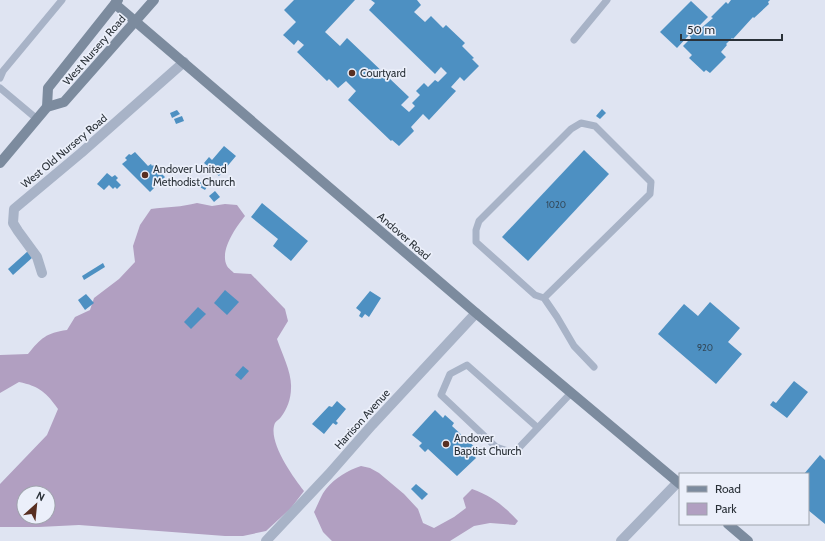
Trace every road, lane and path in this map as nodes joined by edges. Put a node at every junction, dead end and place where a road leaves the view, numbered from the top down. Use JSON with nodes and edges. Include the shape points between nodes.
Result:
{"nodes":[{"id":1,"x":62,"y":0,"type":"edge"},
{"id":2,"x":154,"y":0,"type":"edge"},
{"id":3,"x":607,"y":0,"type":"edge"},
{"id":4,"x":117,"y":2,"type":"edge"},
{"id":5,"x":135,"y":21,"type":"junction"},
{"id":6,"x":574,"y":40,"type":"dead end"},
{"id":7,"x":184,"y":62,"type":"junction"},
{"id":8,"x":0,"y":78,"type":"edge"},
{"id":9,"x":0,"y":88,"type":"edge"},
{"id":10,"x":46,"y":107,"type":"junction"},
{"id":11,"x":37,"y":119,"type":"junction"},
{"id":12,"x":0,"y":163,"type":"edge"},
{"id":13,"x":42,"y":273,"type":"dead end"},
{"id":14,"x":544,"y":298,"type":"junction"},
{"id":15,"x":476,"y":313,"type":"junction"},
{"id":16,"x":594,"y":367,"type":"dead end"},
{"id":17,"x":571,"y":392,"type":"junction"},
{"id":18,"x":538,"y":428,"type":"junction"},
{"id":19,"x":679,"y":483,"type":"edge"},
{"id":20,"x":729,"y":525,"type":"edge"},
{"id":21,"x":266,"y":541,"type":"edge"},
{"id":22,"x":621,"y":541,"type":"edge"},
{"id":23,"x":748,"y":541,"type":"edge"}],
"edges":[{"from":1,"to":8,"type":"lane","via":[[3,71]]},
{"from":2,"to":5,"type":"street","name":"West Nursery Road"},
{"from":3,"to":6,"type":"lane"},
{"from":4,"to":5,"type":"street","name":"Andover Road"},
{"from":4,"to":10,"type":"street","name":"West Nursery Road","via":[[48,88]]},
{"from":5,"to":7,"type":"street","name":"Andover Road"},
{"from":5,"to":10,"type":"street","name":"West Nursery Road","via":[[64,102]]},
{"from":7,"to":13,"type":"street","name":"West Old Nursery Road","via":[[14,209],[13,222],[37,257]]},
{"from":7,"to":15,"type":"street","name":"Andover Road"},
{"from":9,"to":11,"type":"lane"},
{"from":10,"to":11,"type":"street","name":"West Nursery Road"},
{"from":11,"to":12,"type":"street","name":"West Nursery Road"},
{"from":14,"to":14,"type":"lane","via":[[650,194],[651,182],[595,126],[581,123],[571,129],[479,221],[476,230],[476,242],[535,295]]},
{"from":14,"to":16,"type":"lane","via":[[574,346]]},
{"from":15,"to":17,"type":"street","name":"Andover Road"},
{"from":15,"to":21,"type":"street","name":"Harrison Avenue"},
{"from":17,"to":18,"type":"lane"},
{"from":17,"to":19,"type":"street","name":"Andover Road"},
{"from":18,"to":18,"type":"lane","via":[[514,453],[496,447],[441,395],[450,374],[467,365]]},
{"from":19,"to":22,"type":"street"},
{"from":20,"to":23,"type":"street"}]}
